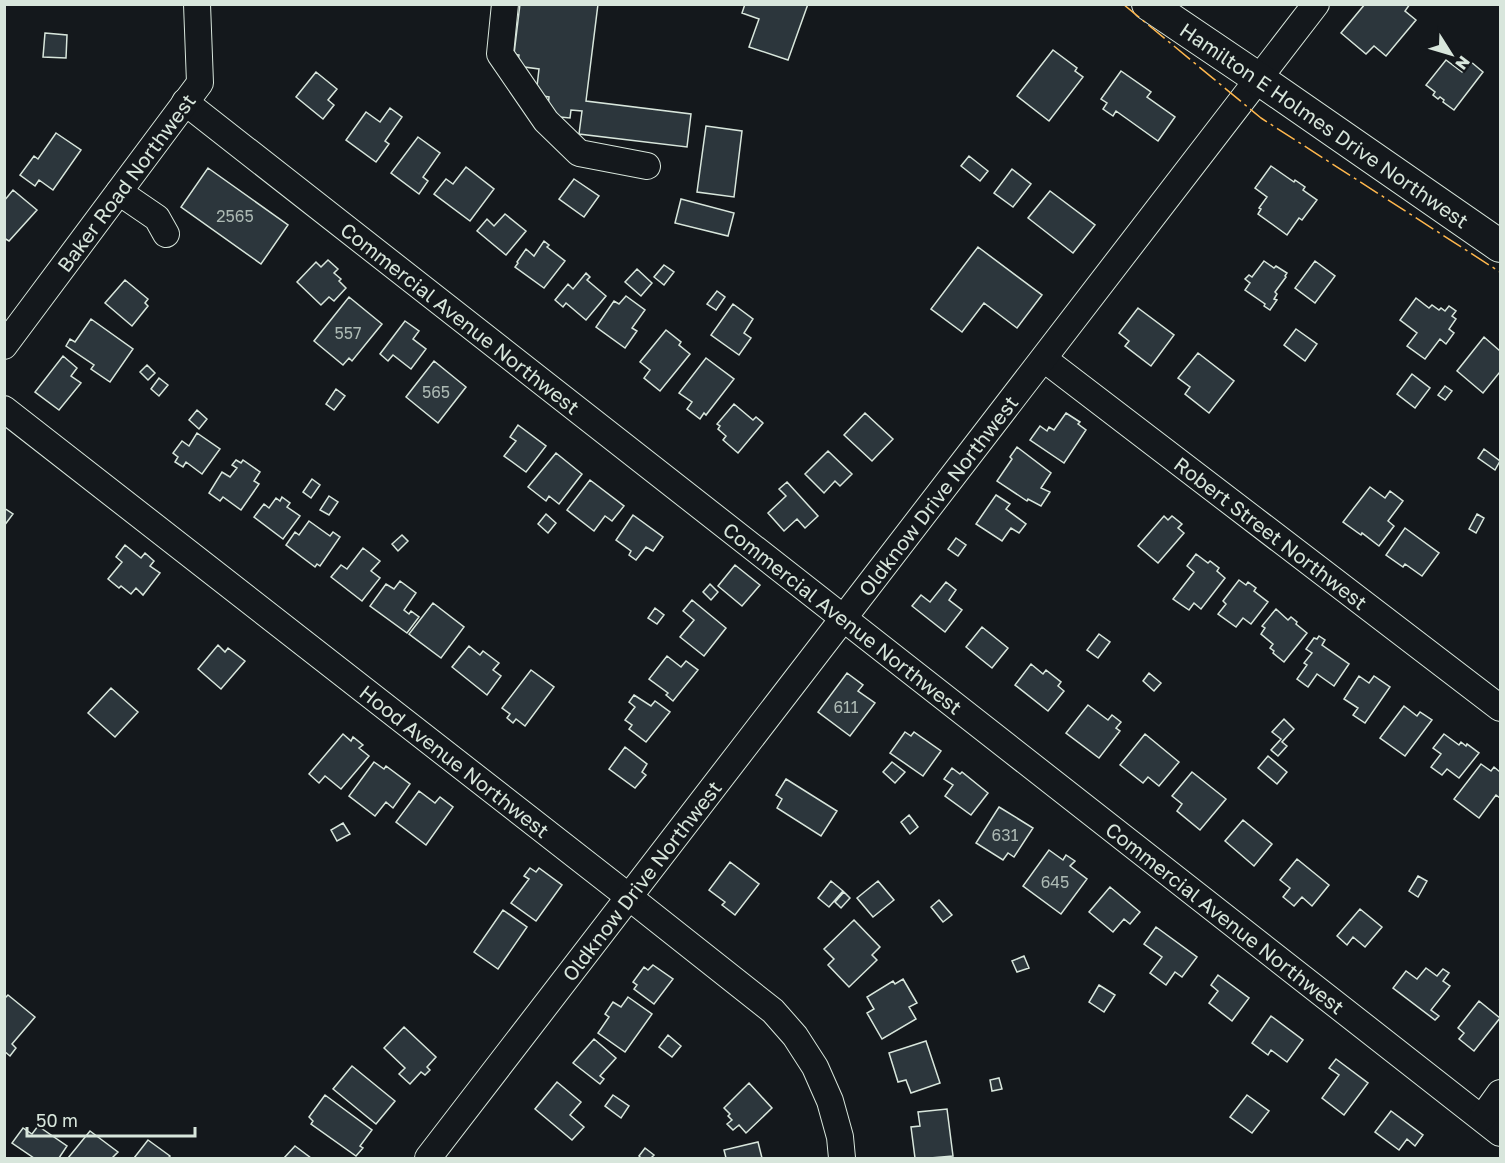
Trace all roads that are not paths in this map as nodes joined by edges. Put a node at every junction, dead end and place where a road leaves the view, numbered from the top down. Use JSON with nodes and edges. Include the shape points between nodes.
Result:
{"nodes":[{"id":1,"x":197,"y":4,"type":"edge"},
{"id":2,"x":505,"y":4,"type":"edge"},
{"id":3,"x":1148,"y":4,"type":"edge"},
{"id":4,"x":1316,"y":4,"type":"edge"},
{"id":5,"x":1259,"y":79,"type":"junction"},
{"id":6,"x":185,"y":102,"type":"junction"},
{"id":7,"x":647,"y":166,"type":"dead end"},
{"id":8,"x":119,"y":192,"type":"junction"},
{"id":9,"x":166,"y":234,"type":"dead end"},
{"id":10,"x":1500,"y":246,"type":"edge"},
{"id":11,"x":4,"y":346,"type":"edge"},
{"id":12,"x":1044,"y":359,"type":"junction"},
{"id":13,"x":4,"y":409,"type":"edge"},
{"id":14,"x":844,"y":618,"type":"junction"},
{"id":15,"x":1500,"y":708,"type":"edge"},
{"id":16,"x":629,"y":897,"type":"junction"},
{"id":17,"x":1500,"y":1093,"type":"edge"},
{"id":18,"x":1491,"y":1125,"type":"edge"},
{"id":19,"x":429,"y":1158,"type":"edge"},
{"id":20,"x":842,"y":1158,"type":"edge"}],
"edges":[{"from":1,"to":6,"type":"street","name":"Baker Road Northwest","via":[[200,83]]},
{"from":2,"to":7,"type":"street","via":[[500,54],[546,121],[579,153]]},
{"from":3,"to":5,"type":"main road","name":"Hamilton E Holmes Drive Northwest"},
{"from":4,"to":5,"type":"street","name":"Oldknow Drive Northwest"},
{"from":5,"to":10,"type":"main road","name":"Hamilton E Holmes Drive Northwest"},
{"from":5,"to":12,"type":"street","name":"Oldknow Drive Northwest"},
{"from":6,"to":8,"type":"street","name":"Baker Road Northwest"},
{"from":6,"to":14,"type":"street","name":"Commercial Avenue Northwest"},
{"from":8,"to":9,"type":"street","via":[[157,218]]},
{"from":8,"to":11,"type":"street","name":"Baker Road Northwest"},
{"from":12,"to":14,"type":"street","name":"Oldknow Drive Northwest"},
{"from":12,"to":15,"type":"street","name":"Robert Street Northwest"},
{"from":13,"to":16,"type":"street","name":"Hood Avenue Northwest"},
{"from":14,"to":16,"type":"street","name":"Oldknow Drive Northwest"},
{"from":14,"to":18,"type":"street","name":"Commercial Avenue Northwest"},
{"from":16,"to":19,"type":"street","name":"Oldknow Drive Northwest"},
{"from":16,"to":20,"type":"street","name":"Hood Avenue Northwest","via":[[773,1011],[795,1036],[830,1101]]},
{"from":17,"to":18,"type":"street"}]}
